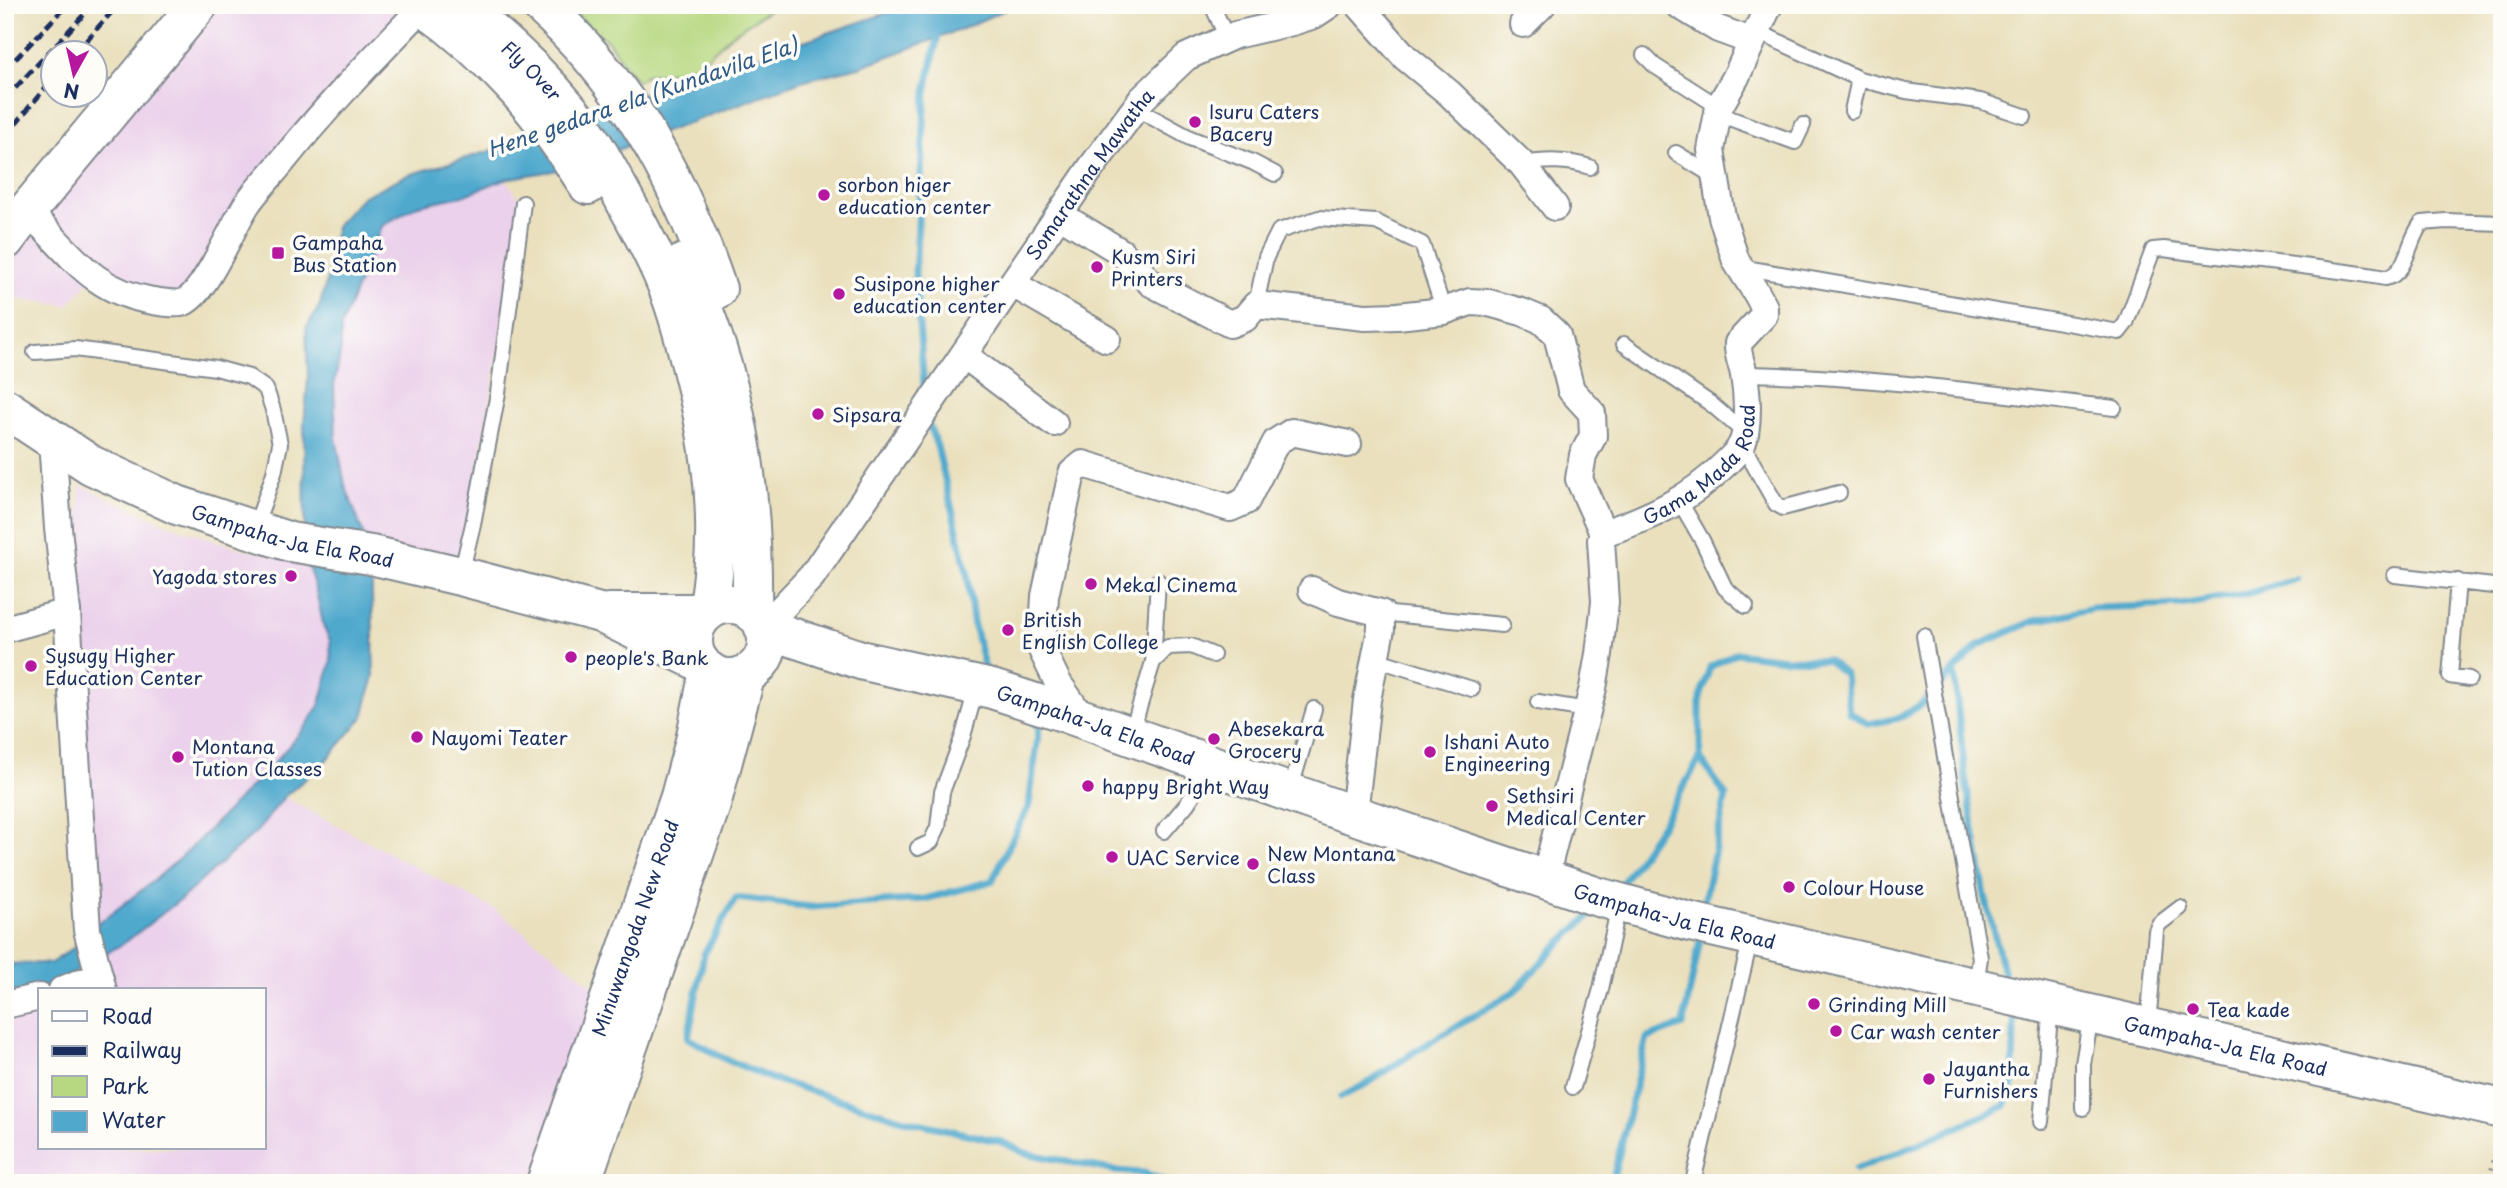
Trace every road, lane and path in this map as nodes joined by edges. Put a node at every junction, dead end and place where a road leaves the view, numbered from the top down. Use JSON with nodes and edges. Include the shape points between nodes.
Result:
{"nodes":[{"id":1,"x":198,"y":5,"type":"edge"},
{"id":2,"x":497,"y":5,"type":"edge"},
{"id":3,"x":541,"y":5,"type":"edge"},
{"id":4,"x":1212,"y":5,"type":"edge"},
{"id":5,"x":1329,"y":5,"type":"edge"},
{"id":6,"x":1359,"y":5,"type":"edge"},
{"id":7,"x":1679,"y":5,"type":"edge"},
{"id":8,"x":1769,"y":5,"type":"edge"},
{"id":9,"x":435,"y":6,"type":"edge"},
{"id":10,"x":1290,"y":13,"type":"edge"},
{"id":11,"x":1754,"y":36,"type":"junction"},
{"id":12,"x":1227,"y":38,"type":"junction"},
{"id":13,"x":1644,"y":55,"type":"dead end"},
{"id":14,"x":1859,"y":79,"type":"junction"},
{"id":15,"x":1135,"y":108,"type":"junction"},
{"id":16,"x":1718,"y":110,"type":"junction"},
{"id":17,"x":1853,"y":111,"type":"dead end"},
{"id":18,"x":2024,"y":116,"type":"dead end"},
{"id":19,"x":1803,"y":125,"type":"dead end"},
{"id":20,"x":1676,"y":153,"type":"dead end"},
{"id":21,"x":1522,"y":164,"type":"junction"},
{"id":22,"x":1590,"y":167,"type":"dead end"},
{"id":23,"x":1275,"y":174,"type":"dead end"},
{"id":24,"x":1715,"y":177,"type":"junction"},
{"id":25,"x":523,"y":203,"type":"dead end"},
{"id":26,"x":1555,"y":206,"type":"dead end"},
{"id":27,"x":1060,"y":215,"type":"junction"},
{"id":28,"x":2502,"y":223,"type":"edge"},
{"id":29,"x":16,"y":226,"type":"edge"},
{"id":30,"x":665,"y":251,"type":"junction"},
{"id":31,"x":1741,"y":267,"type":"junction"},
{"id":32,"x":1013,"y":284,"type":"junction"},
{"id":33,"x":1256,"y":306,"type":"junction"},
{"id":34,"x":1444,"y":311,"type":"junction"},
{"id":35,"x":1107,"y":340,"type":"dead end"},
{"id":36,"x":1624,"y":344,"type":"dead end"},
{"id":37,"x":35,"y":352,"type":"dead end"},
{"id":38,"x":964,"y":355,"type":"junction"},
{"id":39,"x":1744,"y":374,"type":"junction"},
{"id":40,"x":696,"y":381,"type":"junction"},
{"id":41,"x":5,"y":408,"type":"edge"},
{"id":42,"x":2114,"y":408,"type":"dead end"},
{"id":43,"x":1054,"y":423,"type":"dead end"},
{"id":44,"x":740,"y":430,"type":"junction"},
{"id":45,"x":1744,"y":439,"type":"junction"},
{"id":46,"x":52,"y":440,"type":"junction"},
{"id":47,"x":1348,"y":444,"type":"dead end"},
{"id":48,"x":1839,"y":493,"type":"dead end"},
{"id":49,"x":1680,"y":502,"type":"junction"},
{"id":50,"x":254,"y":529,"type":"junction"},
{"id":51,"x":1603,"y":533,"type":"junction"},
{"id":52,"x":2395,"y":575,"type":"dead end"},
{"id":53,"x":460,"y":576,"type":"junction"},
{"id":54,"x":1158,"y":581,"type":"dead end"},
{"id":55,"x":2458,"y":581,"type":"junction"},
{"id":56,"x":2502,"y":587,"type":"edge"},
{"id":57,"x":1312,"y":590,"type":"dead end"},
{"id":58,"x":1746,"y":606,"type":"dead end"},
{"id":59,"x":67,"y":612,"type":"junction"},
{"id":60,"x":707,"y":612,"type":"junction"},
{"id":61,"x":1381,"y":613,"type":"junction"},
{"id":62,"x":600,"y":614,"type":"junction"},
{"id":63,"x":760,"y":621,"type":"junction"},
{"id":64,"x":1502,"y":625,"type":"dead end"},
{"id":65,"x":5,"y":629,"type":"edge"},
{"id":66,"x":1924,"y":636,"type":"dead end"},
{"id":67,"x":1213,"y":654,"type":"dead end"},
{"id":68,"x":1375,"y":659,"type":"junction"},
{"id":69,"x":864,"y":660,"type":"junction"},
{"id":70,"x":1153,"y":662,"type":"junction"},
{"id":71,"x":704,"y":666,"type":"junction"},
{"id":72,"x":752,"y":670,"type":"junction"},
{"id":73,"x":2469,"y":679,"type":"dead end"},
{"id":74,"x":984,"y":687,"type":"junction"},
{"id":75,"x":1472,"y":689,"type":"dead end"},
{"id":76,"x":1538,"y":702,"type":"dead end"},
{"id":77,"x":1314,"y":709,"type":"dead end"},
{"id":78,"x":1587,"y":710,"type":"junction"},
{"id":79,"x":1074,"y":716,"type":"junction"},
{"id":80,"x":1135,"y":737,"type":"junction"},
{"id":81,"x":1211,"y":765,"type":"junction"},
{"id":82,"x":1289,"y":792,"type":"junction"},
{"id":83,"x":1354,"y":814,"type":"junction"},
{"id":84,"x":1164,"y":831,"type":"dead end"},
{"id":85,"x":918,"y":848,"type":"dead end"},
{"id":86,"x":1545,"y":878,"type":"junction"},
{"id":87,"x":1607,"y":900,"type":"junction"},
{"id":88,"x":2180,"y":908,"type":"dead end"},
{"id":89,"x":1719,"y":928,"type":"junction"},
{"id":90,"x":100,"y":978,"type":"edge"},
{"id":91,"x":67,"y":988,"type":"edge"},
{"id":92,"x":2011,"y":994,"type":"junction"},
{"id":93,"x":38,"y":998,"type":"edge"},
{"id":94,"x":5,"y":1005,"type":"edge"},
{"id":95,"x":2091,"y":1013,"type":"junction"},
{"id":96,"x":2148,"y":1026,"type":"junction"},
{"id":97,"x":1573,"y":1087,"type":"dead end"},
{"id":98,"x":2083,"y":1108,"type":"dead end"},
{"id":99,"x":2502,"y":1109,"type":"edge"},
{"id":100,"x":2041,"y":1122,"type":"dead end"},
{"id":101,"x":2502,"y":1128,"type":"edge"},
{"id":102,"x":1693,"y":1182,"type":"edge"},
{"id":103,"x":546,"y":1183,"type":"edge"},
{"id":104,"x":581,"y":1183,"type":"edge"},
{"id":105,"x":2488,"y":1183,"type":"edge"}],
"edges":[{"from":1,"to":29,"type":"main road"},
{"from":2,"to":30,"type":"main road","name":"Fly Over","via":[[564,70],[634,168]]},
{"from":3,"to":44,"type":"main road","via":[[616,87],[658,153],[698,238],[739,356]]},
{"from":4,"to":12,"type":"lane"},
{"from":5,"to":10,"type":"street","name":"Somarathna Mawatha","via":[[1314,15]]},
{"from":6,"to":21,"type":"street","via":[[1405,57]]},
{"from":7,"to":11,"type":"street","via":[[1718,29]]},
{"from":8,"to":11,"type":"street","name":"Gama Mada Road"},
{"from":9,"to":29,"type":"street","via":[[313,124],[248,203],[195,293],[184,302],[130,297],[92,277],[54,236]]},
{"from":9,"to":30,"type":"main road","name":"Fly Over","via":[[522,58],[572,114]]},
{"from":9,"to":40,"type":"main road","via":[[498,67],[582,175],[625,247],[677,356]]},
{"from":10,"to":12,"type":"street","name":"Somarathna Mawatha"},
{"from":11,"to":14,"type":"lane"},
{"from":11,"to":16,"type":"street","name":"Gama Mada Road"},
{"from":12,"to":15,"type":"street","name":"Somarathna Mawatha","via":[[1186,57]]},
{"from":13,"to":16,"type":"lane"},
{"from":14,"to":17,"type":"lane"},
{"from":14,"to":18,"type":"lane","via":[[1980,101]]},
{"from":15,"to":23,"type":"lane","via":[[1190,138]]},
{"from":15,"to":27,"type":"street","name":"Somarathna Mawatha"},
{"from":16,"to":19,"type":"lane","via":[[1794,142]]},
{"from":16,"to":24,"type":"street","name":"Gama Mada Road","via":[[1711,150]]},
{"from":20,"to":24,"type":"lane"},
{"from":21,"to":22,"type":"lane","via":[[1570,161]]},
{"from":21,"to":26,"type":"street"},
{"from":24,"to":31,"type":"street","name":"Gama Mada Road","via":[[1722,217]]},
{"from":25,"to":53,"type":"lane","via":[[498,393]]},
{"from":27,"to":32,"type":"street","name":"Somarathna Mawatha"},
{"from":27,"to":33,"type":"street","via":[[1121,253],[1151,283],[1230,324],[1245,318]]},
{"from":28,"to":31,"type":"lane","via":[[2422,223],[2414,231],[2399,271],[2385,278],[2152,250],[2119,332]]},
{"from":30,"to":40,"type":"main road","via":[[674,306]]},
{"from":30,"to":44,"type":"main road","via":[[714,338]]},
{"from":31,"to":39,"type":"street","name":"Gama Mada Road","via":[[1765,315],[1738,343]]},
{"from":32,"to":35,"type":"street"},
{"from":32,"to":38,"type":"street","name":"Somarathna Mawatha"},
{"from":33,"to":34,"type":"street","via":[[1365,317]]},
{"from":33,"to":34,"type":"lane","via":[[1266,257],[1279,231],[1319,218],[1376,222],[1422,244]]},
{"from":34,"to":51,"type":"street","via":[[1470,302],[1489,303],[1541,320],[1557,335],[1572,390],[1592,413],[1593,436],[1578,479]]},
{"from":36,"to":45,"type":"lane","via":[[1711,404]]},
{"from":37,"to":50,"type":"lane","via":[[75,349],[216,368],[249,377],[266,389],[280,444]]},
{"from":38,"to":43,"type":"street"},
{"from":38,"to":63,"type":"street","name":"Somarathna Mawatha","via":[[812,576],[776,614]]},
{"from":39,"to":42,"type":"lane","via":[[1805,375]]},
{"from":39,"to":45,"type":"street","name":"Gama Mada Road"},
{"from":40,"to":60,"type":"main road","via":[[716,507],[715,574]]},
{"from":41,"to":46,"type":"main road","name":"Gampaha-Ja Ela Road"},
{"from":44,"to":63,"type":"main road"},
{"from":45,"to":48,"type":"lane","via":[[1776,504],[1783,508]]},
{"from":45,"to":49,"type":"street","name":"Gama Mada Road","via":[[1705,484]]},
{"from":46,"to":50,"type":"main road","name":"Gampaha-Ja Ela Road","via":[[128,484]]},
{"from":46,"to":59,"type":"street"},
{"from":47,"to":79,"type":"street","via":[[1292,432],[1276,442],[1245,502],[1230,508],[1083,464],[1072,472],[1045,596],[1042,650]]},
{"from":49,"to":51,"type":"street","name":"Gama Mada Road"},
{"from":49,"to":58,"type":"lane","via":[[1725,588]]},
{"from":50,"to":53,"type":"main road","name":"Gampaha-Ja Ela Road","via":[[290,542]]},
{"from":51,"to":78,"type":"street","via":[[1605,602],[1600,654]]},
{"from":52,"to":55,"type":"lane"},
{"from":53,"to":62,"type":"main road","name":"Gampaha-Ja Ela Road"},
{"from":54,"to":70,"type":"lane"},
{"from":55,"to":56,"type":"lane"},
{"from":55,"to":73,"type":"lane","via":[[2450,676]]},
{"from":57,"to":61,"type":"street"},
{"from":59,"to":65,"type":"street"},
{"from":59,"to":90,"type":"street","via":[[87,930]]},
{"from":60,"to":62,"type":"main road","name":"Gampaha-Ja Ela Road"},
{"from":60,"to":63,"type":"main road","via":[[730,604]]},
{"from":60,"to":71,"type":"main road","via":[[694,635],[694,647]]},
{"from":61,"to":64,"type":"lane"},
{"from":61,"to":68,"type":"street"},
{"from":62,"to":71,"type":"main road","name":"Gampaha-Ja Ela Road"},
{"from":63,"to":69,"type":"main road","name":"Gampaha-Ja Ela Road"},
{"from":63,"to":72,"type":"main road","via":[[766,647]]},
{"from":66,"to":92,"type":"lane","via":[[1980,958]]},
{"from":67,"to":70,"type":"lane","via":[[1191,646],[1168,647]]},
{"from":68,"to":75,"type":"lane"},
{"from":68,"to":83,"type":"street"},
{"from":69,"to":72,"type":"main road","name":"Gampaha-Ja Ela Road"},
{"from":69,"to":74,"type":"main road","name":"Gampaha-Ja Ela Road"},
{"from":70,"to":80,"type":"lane"},
{"from":71,"to":72,"type":"main road","via":[[730,678]]},
{"from":71,"to":103,"type":"main road","name":"Minuwangoda New Road","via":[[680,797]]},
{"from":72,"to":104,"type":"main road","name":"Minuwangoda New Road","via":[[703,830]]},
{"from":74,"to":79,"type":"main road","name":"Gampaha-Ja Ela Road"},
{"from":74,"to":85,"type":"lane","via":[[942,792],[938,827],[931,842]]},
{"from":76,"to":78,"type":"lane"},
{"from":77,"to":82,"type":"lane"},
{"from":78,"to":86,"type":"street"},
{"from":79,"to":80,"type":"main road","name":"Gampaha-Ja Ela Road"},
{"from":80,"to":81,"type":"main road","name":"Gampaha-Ja Ela Road"},
{"from":81,"to":82,"type":"main road","name":"Gampaha-Ja Ela Road"},
{"from":81,"to":84,"type":"lane"},
{"from":82,"to":83,"type":"main road","name":"Gampaha-Ja Ela Road"},
{"from":83,"to":86,"type":"main road","name":"Gampaha-Ja Ela Road"},
{"from":86,"to":87,"type":"main road","name":"Gampaha-Ja Ela Road"},
{"from":87,"to":89,"type":"main road","name":"Gampaha-Ja Ela Road"},
{"from":87,"to":97,"type":"lane","via":[[1601,989]]},
{"from":88,"to":96,"type":"lane","via":[[2156,931]]},
{"from":89,"to":92,"type":"main road","name":"Gampaha-Ja Ela Road"},
{"from":89,"to":102,"type":"lane"},
{"from":90,"to":91,"type":"street"},
{"from":92,"to":95,"type":"main road","name":"Gampaha-Ja Ela Road"},
{"from":92,"to":100,"type":"lane"},
{"from":93,"to":94,"type":"street"},
{"from":95,"to":96,"type":"main road","name":"Gampaha-Ja Ela Road"},
{"from":95,"to":98,"type":"lane","via":[[2083,1064]]},
{"from":96,"to":99,"type":"main road","name":"Gampaha-Ja Ela Road"},
{"from":101,"to":105,"type":"path"}]}
